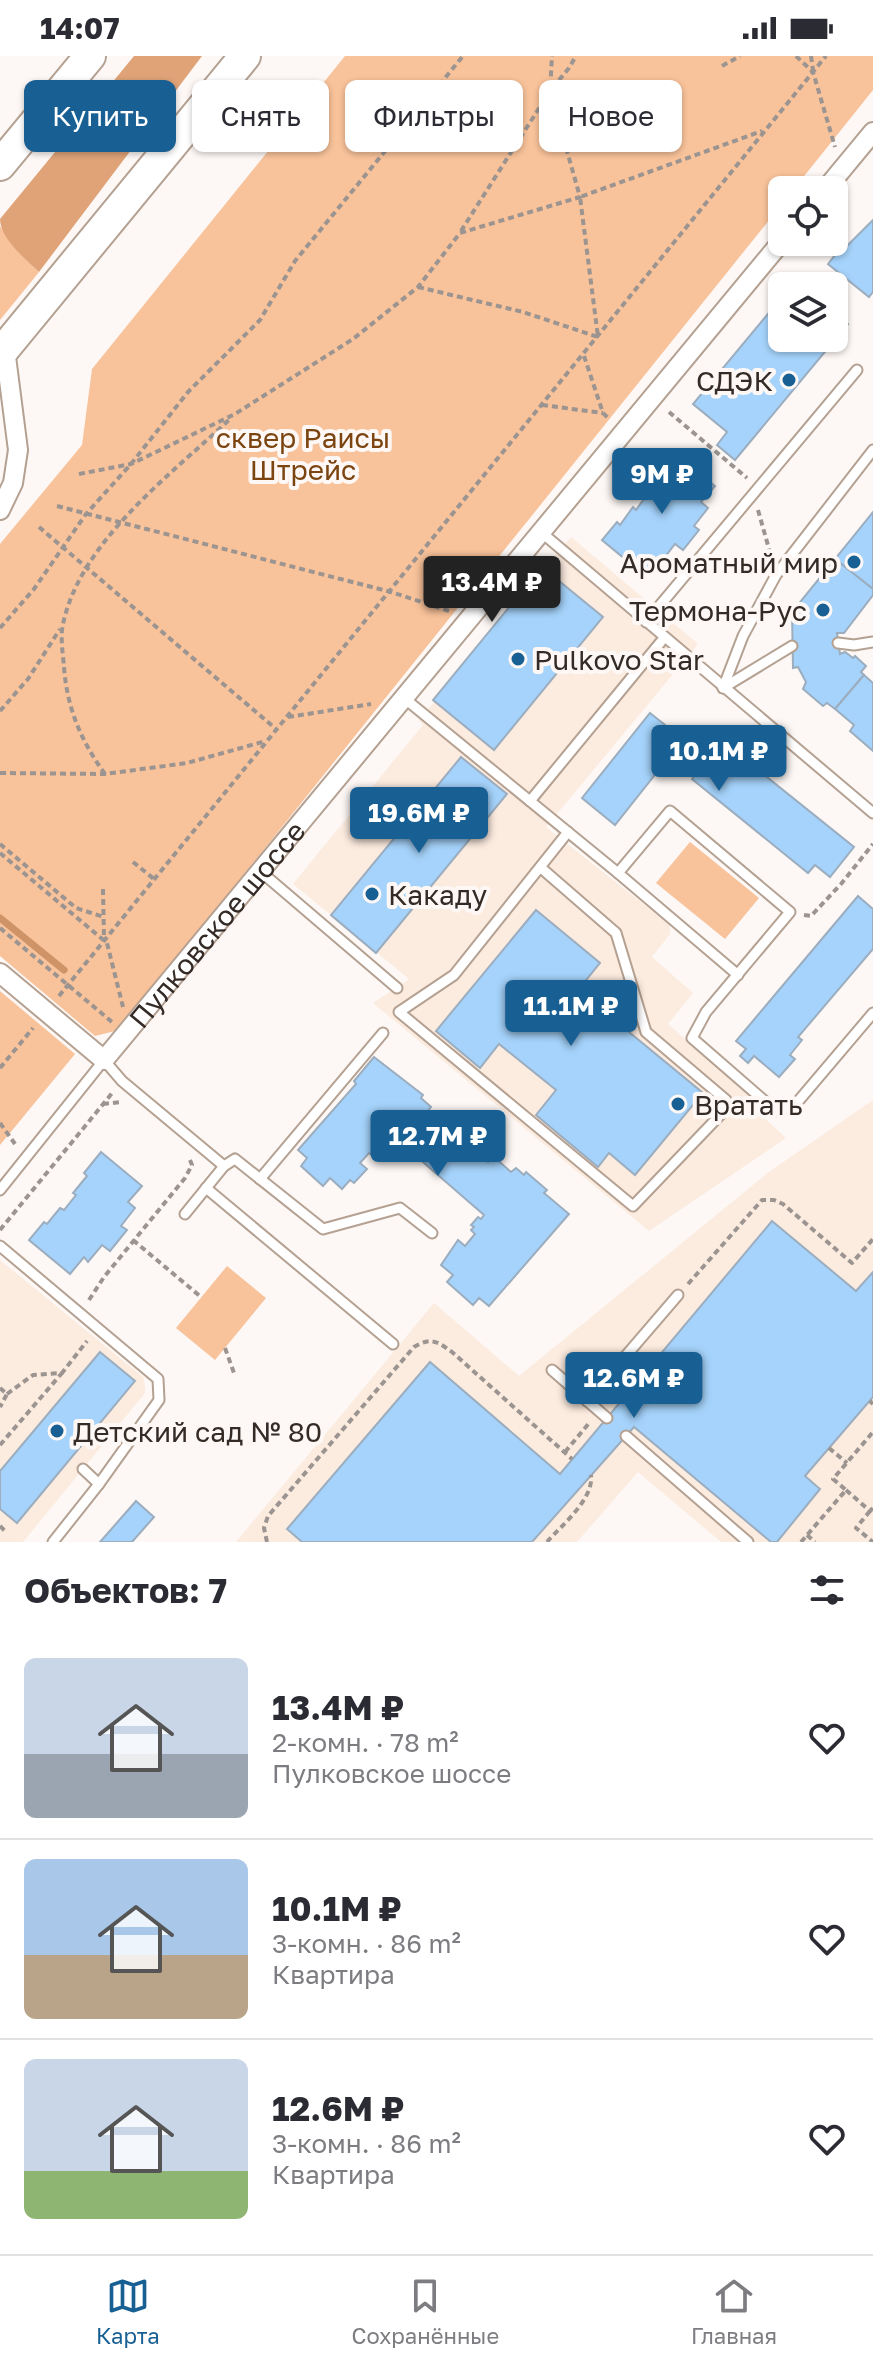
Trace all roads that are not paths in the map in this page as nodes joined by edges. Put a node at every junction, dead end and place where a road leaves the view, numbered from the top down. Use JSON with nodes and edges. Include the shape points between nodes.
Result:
{"nodes":[{"id":1,"x":90,"y":56,"type":"edge"},
{"id":2,"x":245,"y":56,"type":"edge"},
{"id":3,"x":873,"y":132,"type":"edge"},
{"id":4,"x":0,"y":165,"type":"edge"},
{"id":5,"x":836,"y":176,"type":"edge"},
{"id":6,"x":770,"y":256,"type":"edge"},
{"id":7,"x":2,"y":351,"type":"edge"},
{"id":8,"x":857,"y":370,"type":"dead end"},
{"id":9,"x":873,"y":450,"type":"edge"},
{"id":10,"x":0,"y":510,"type":"edge"},
{"id":11,"x":541,"y":532,"type":"junction"},
{"id":12,"x":646,"y":622,"type":"junction"},
{"id":13,"x":664,"y":638,"type":"junction"},
{"id":14,"x":873,"y":642,"type":"edge"},
{"id":15,"x":838,"y":643,"type":"dead end"},
{"id":16,"x":792,"y":646,"type":"dead end"},
{"id":17,"x":723,"y":688,"type":"junction"},
{"id":18,"x":402,"y":701,"type":"junction"},
{"id":19,"x":530,"y":801,"type":"junction"},
{"id":20,"x":873,"y":813,"type":"edge"},
{"id":21,"x":568,"y":832,"type":"junction"},
{"id":22,"x":540,"y":867,"type":"junction"},
{"id":23,"x":260,"y":871,"type":"junction"},
{"id":24,"x":618,"y":873,"type":"junction"},
{"id":25,"x":0,"y":973,"type":"edge"},
{"id":26,"x":738,"y":975,"type":"junction"},
{"id":27,"x":397,"y":988,"type":"dead end"},
{"id":28,"x":873,"y":1013,"type":"edge"},
{"id":29,"x":383,"y":1033,"type":"dead end"},
{"id":30,"x":104,"y":1060,"type":"junction"},
{"id":31,"x":224,"y":1166,"type":"junction"},
{"id":32,"x":260,"y":1179,"type":"junction"},
{"id":33,"x":206,"y":1188,"type":"junction"},
{"id":34,"x":0,"y":1190,"type":"edge"},
{"id":35,"x":185,"y":1214,"type":"dead end"},
{"id":36,"x":432,"y":1233,"type":"dead end"},
{"id":37,"x":0,"y":1246,"type":"edge"},
{"id":38,"x":678,"y":1295,"type":"road end"},
{"id":39,"x":393,"y":1344,"type":"dead end"},
{"id":40,"x":552,"y":1370,"type":"dead end"},
{"id":41,"x":587,"y":1401,"type":"junction"},
{"id":42,"x":603,"y":1415,"type":"road end"},
{"id":43,"x":626,"y":1436,"type":"dead end"},
{"id":44,"x":83,"y":1469,"type":"dead end"},
{"id":45,"x":99,"y":1484,"type":"junction"},
{"id":46,"x":53,"y":1542,"type":"edge"},
{"id":47,"x":748,"y":1542,"type":"edge"}],
"edges":[{"from":1,"to":4,"type":"main road"},
{"from":2,"to":7,"type":"main road"},
{"from":3,"to":5,"type":"street"},
{"from":6,"to":11,"type":"street","name":"Пулковское шоссе"},
{"from":7,"to":10,"type":"street","via":[[18,450],[13,483]]},
{"from":8,"to":12,"type":"lane"},
{"from":9,"to":17,"type":"lane","via":[[776,575]]},
{"from":11,"to":12,"type":"lane"},
{"from":11,"to":18,"type":"street","name":"Пулковское шоссе"},
{"from":12,"to":13,"type":"lane"},
{"from":13,"to":17,"type":"lane"},
{"from":13,"to":19,"type":"lane"},
{"from":14,"to":15,"type":"lane"},
{"from":16,"to":17,"type":"lane"},
{"from":17,"to":20,"type":"lane"},
{"from":18,"to":19,"type":"lane"},
{"from":18,"to":23,"type":"street","name":"Пулковское шоссе"},
{"from":19,"to":21,"type":"lane"},
{"from":21,"to":22,"type":"lane"},
{"from":21,"to":24,"type":"lane"},
{"from":22,"to":22,"type":"lane","via":[[616,933],[646,1032],[726,1100],[723,1112],[633,1206],[399,1012],[454,975]]},
{"from":23,"to":27,"type":"lane"},
{"from":23,"to":30,"type":"street","name":"Пулковское шоссе"},
{"from":24,"to":26,"type":"lane"},
{"from":24,"to":26,"type":"lane","via":[[670,811],[790,912]]},
{"from":25,"to":30,"type":"street"},
{"from":26,"to":28,"type":"lane","via":[[706,1012],[692,1038],[776,1111],[795,1105]]},
{"from":29,"to":32,"type":"lane"},
{"from":30,"to":31,"type":"lane"},
{"from":30,"to":34,"type":"lane"},
{"from":31,"to":32,"type":"lane","via":[[235,1159]]},
{"from":31,"to":33,"type":"lane"},
{"from":32,"to":36,"type":"lane","via":[[323,1229],[400,1208]]},
{"from":33,"to":35,"type":"lane"},
{"from":33,"to":39,"type":"lane"},
{"from":37,"to":45,"type":"lane","via":[[158,1379],[159,1400]]},
{"from":38,"to":41,"type":"lane"},
{"from":40,"to":41,"type":"lane"},
{"from":41,"to":42,"type":"lane"},
{"from":43,"to":47,"type":"lane"},
{"from":44,"to":45,"type":"lane"},
{"from":45,"to":46,"type":"lane"}]}
